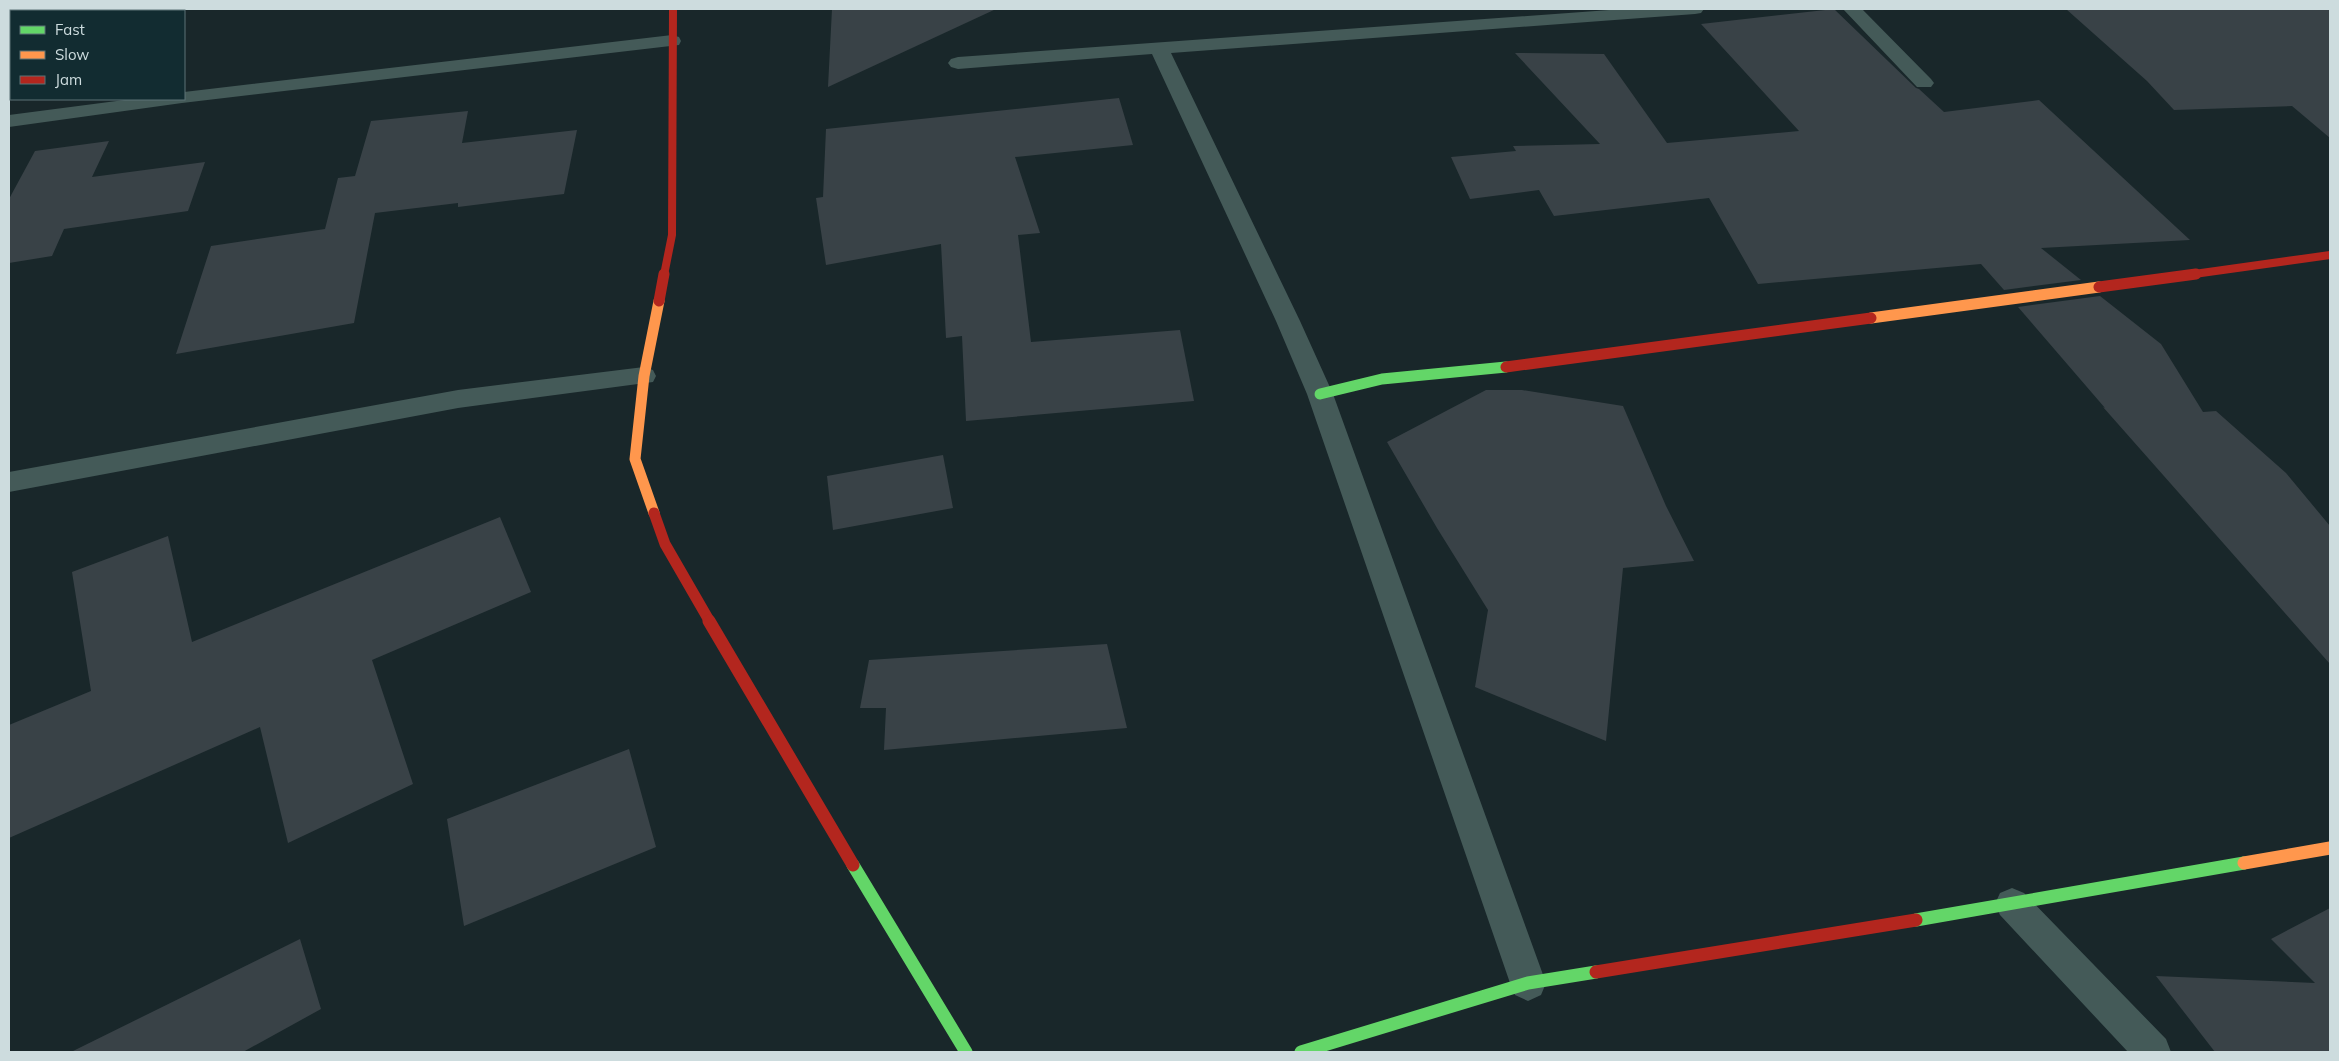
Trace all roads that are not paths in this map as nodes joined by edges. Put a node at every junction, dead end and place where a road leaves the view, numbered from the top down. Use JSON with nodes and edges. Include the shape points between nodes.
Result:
{"nodes":[{"id":1,"x":673,"y":9,"type":"edge"},
{"id":2,"x":1695,"y":9,"type":"edge"},
{"id":3,"x":1852,"y":9,"type":"edge"},
{"id":4,"x":1599,"y":11,"type":"edge"},
{"id":5,"x":672,"y":41,"type":"junction"},
{"id":6,"x":1159,"y":48,"type":"junction"},
{"id":7,"x":958,"y":63,"type":"dead end"},
{"id":8,"x":1924,"y":83,"type":"dead end"},
{"id":9,"x":185,"y":98,"type":"edge"},
{"id":10,"x":167,"y":100,"type":"edge"},
{"id":11,"x":9,"y":121,"type":"edge"},
{"id":12,"x":2330,"y":255,"type":"edge"},
{"id":13,"x":644,"y":376,"type":"junction"},
{"id":14,"x":1320,"y":394,"type":"junction"},
{"id":15,"x":9,"y":482,"type":"edge"},
{"id":16,"x":2330,"y":848,"type":"edge"},
{"id":17,"x":2012,"y":904,"type":"junction"},
{"id":18,"x":1528,"y":984,"type":"junction"},
{"id":19,"x":966,"y":1052,"type":"edge"},
{"id":20,"x":1301,"y":1052,"type":"edge"},
{"id":21,"x":2153,"y":1052,"type":"edge"}],
"edges":[{"from":1,"to":5,"type":"street"},
{"from":2,"to":4,"type":"street"},
{"from":3,"to":8,"type":"street"},
{"from":4,"to":6,"type":"street"},
{"from":5,"to":9,"type":"street"},
{"from":5,"to":13,"type":"street","via":[[672,235]]},
{"from":6,"to":7,"type":"street"},
{"from":6,"to":14,"type":"street"},
{"from":10,"to":11,"type":"street"},
{"from":12,"to":14,"type":"street","via":[[1532,364],[1382,379]]},
{"from":13,"to":15,"type":"street","via":[[458,399]]},
{"from":13,"to":19,"type":"street","via":[[635,459],[665,544],[778,741]]},
{"from":14,"to":18,"type":"street"},
{"from":16,"to":17,"type":"street"},
{"from":17,"to":18,"type":"street"},
{"from":17,"to":21,"type":"street"},
{"from":18,"to":20,"type":"street"}]}
